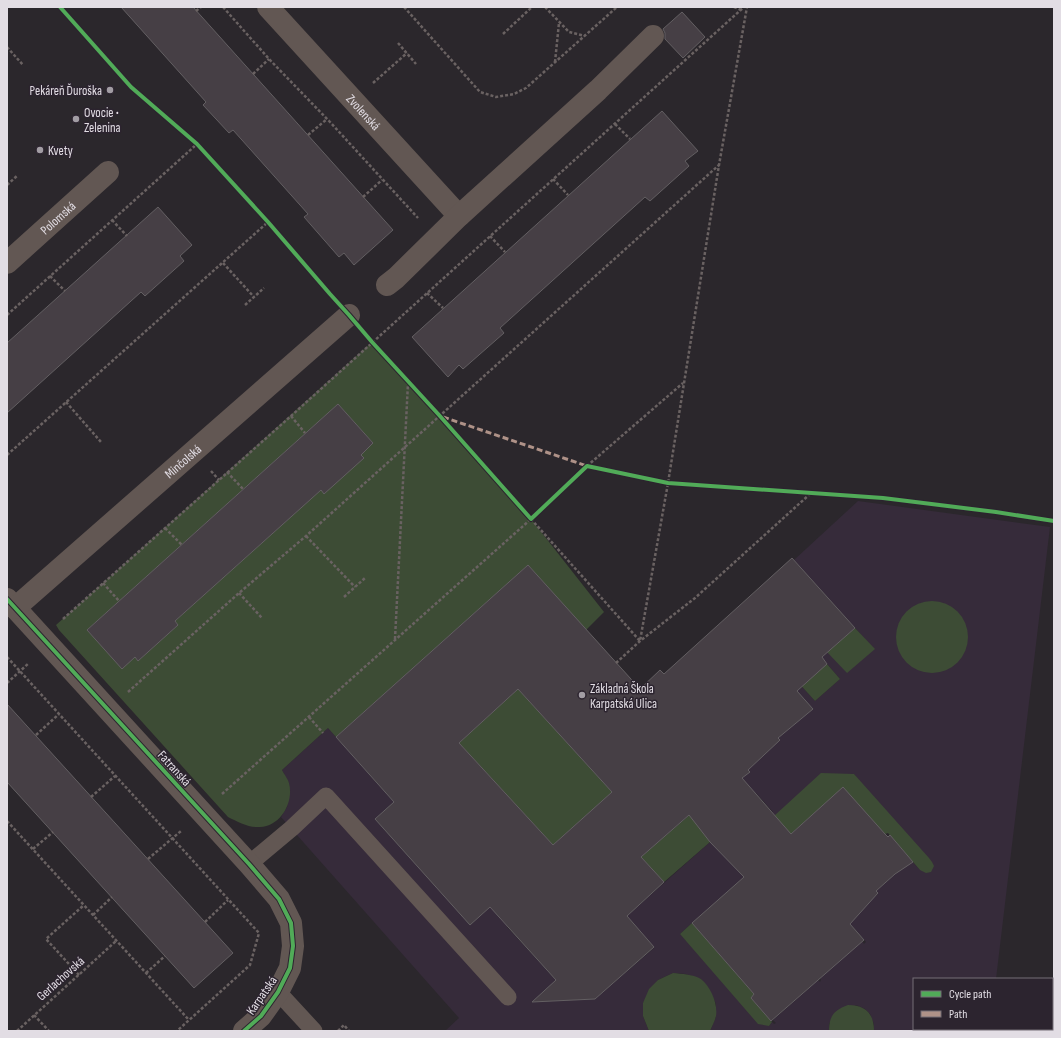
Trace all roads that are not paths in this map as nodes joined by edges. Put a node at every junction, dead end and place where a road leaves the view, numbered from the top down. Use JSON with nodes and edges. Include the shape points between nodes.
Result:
{"nodes":[{"id":1,"x":268,"y":7,"type":"edge"},
{"id":2,"x":653,"y":36,"type":"dead end"},
{"id":3,"x":108,"y":172,"type":"dead end"},
{"id":4,"x":459,"y":216,"type":"junction"},
{"id":5,"x":7,"y":263,"type":"edge"},
{"id":6,"x":387,"y":285,"type":"dead end"},
{"id":7,"x":349,"y":314,"type":"road end"},
{"id":8,"x":11,"y":603,"type":"edge"},
{"id":9,"x":249,"y":864,"type":"junction"},
{"id":10,"x":290,"y":968,"type":"joint"},
{"id":11,"x":278,"y":992,"type":"junction"},
{"id":12,"x":508,"y":997,"type":"dead end"},
{"id":13,"x":244,"y":1031,"type":"edge"},
{"id":14,"x":314,"y":1031,"type":"edge"}],
"edges":[{"from":1,"to":4,"type":"street","name":"Zvolenská"},
{"from":2,"to":4,"type":"street","via":[[598,90]]},
{"from":3,"to":5,"type":"street","name":"Polomská"},
{"from":4,"to":6,"type":"street"},
{"from":7,"to":8,"type":"street","name":"Minčolská"},
{"from":8,"to":9,"type":"street","name":"Fatranská"},
{"from":9,"to":10,"type":"street","name":"Fatranská","via":[[280,899],[291,923],[293,946]]},
{"from":9,"to":12,"type":"lane","via":[[326,796]]},
{"from":10,"to":11,"type":"street","name":"Karpatská"},
{"from":11,"to":13,"type":"street","name":"Karpatská","via":[[261,1016]]},
{"from":11,"to":14,"type":"lane"}]}
